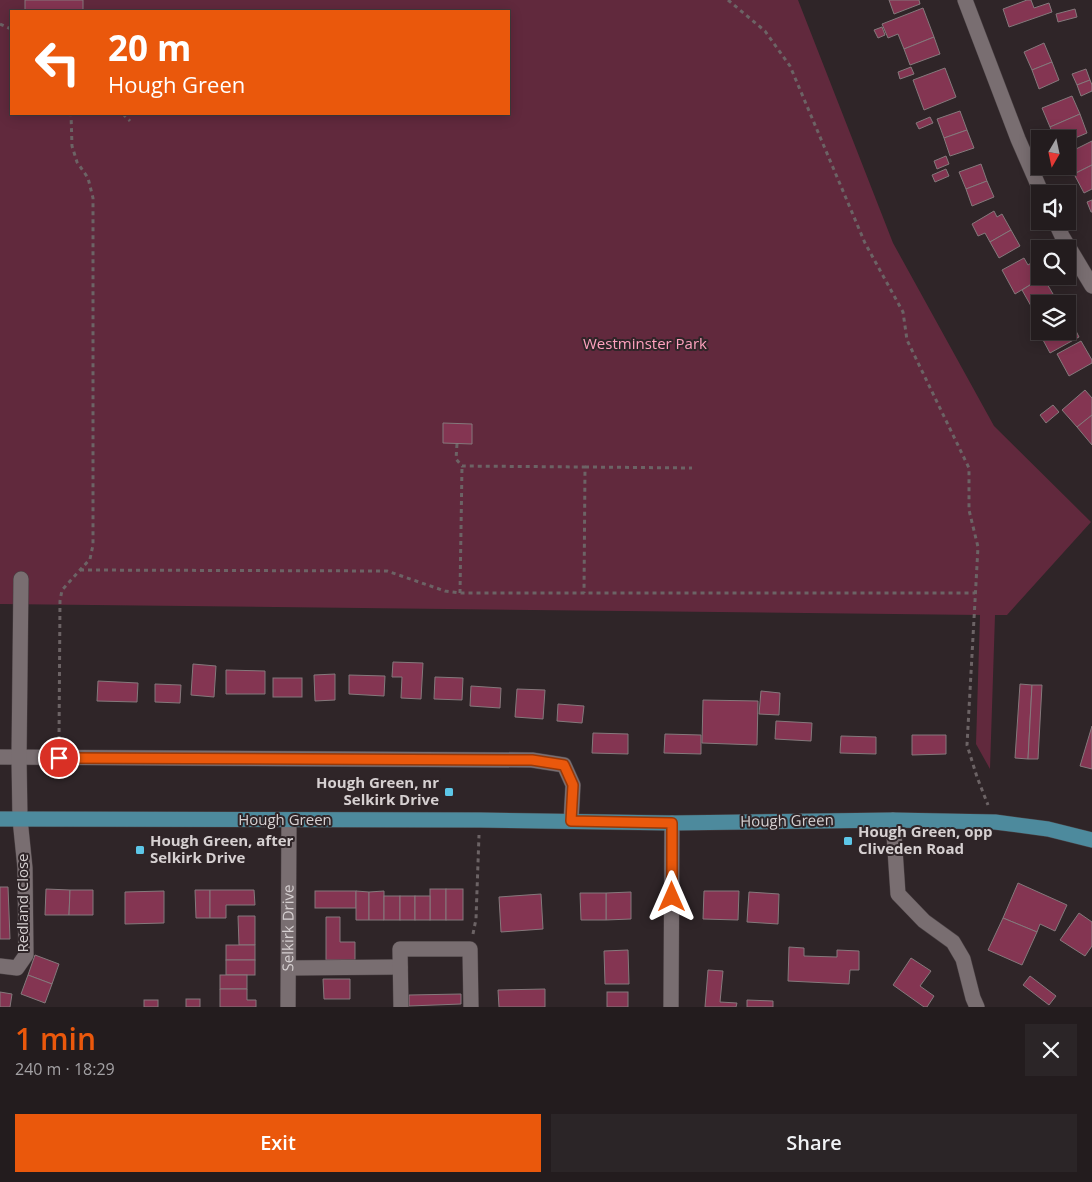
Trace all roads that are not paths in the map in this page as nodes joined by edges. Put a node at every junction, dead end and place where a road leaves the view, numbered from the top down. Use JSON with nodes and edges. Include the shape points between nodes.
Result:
{"nodes":[{"id":1,"x":965,"y":0,"type":"edge"},
{"id":2,"x":1038,"y":185,"type":"edge"},
{"id":3,"x":1059,"y":230,"type":"edge"},
{"id":4,"x":1092,"y":286,"type":"edge"},
{"id":5,"x":21,"y":579,"type":"dead end"},
{"id":6,"x":0,"y":757,"type":"edge"},
{"id":7,"x":19,"y":758,"type":"junction"},
{"id":8,"x":0,"y":819,"type":"edge"},
{"id":9,"x":20,"y":819,"type":"junction"},
{"id":10,"x":289,"y":820,"type":"junction"},
{"id":11,"x":893,"y":820,"type":"junction"},
{"id":12,"x":571,"y":821,"type":"junction"},
{"id":13,"x":672,"y":823,"type":"junction"},
{"id":14,"x":1092,"y":840,"type":"edge"},
{"id":15,"x":0,"y":966,"type":"edge"},
{"id":16,"x":400,"y":967,"type":"junction"},
{"id":17,"x":289,"y":968,"type":"junction"},
{"id":18,"x":288,"y":1007,"type":"edge"},
{"id":19,"x":401,"y":1007,"type":"edge"},
{"id":20,"x":471,"y":1007,"type":"edge"},
{"id":21,"x":671,"y":1007,"type":"edge"},
{"id":22,"x":977,"y":1007,"type":"edge"}],
"edges":[{"from":1,"to":2,"type":"street"},
{"from":3,"to":4,"type":"street"},
{"from":5,"to":7,"type":"street"},
{"from":6,"to":7,"type":"street"},
{"from":7,"to":9,"type":"street"},
{"from":7,"to":12,"type":"street","via":[[532,760],[564,765],[573,785]]},
{"from":8,"to":9,"type":"main road","name":"Hough Green"},
{"from":9,"to":10,"type":"main road","name":"Hough Green"},
{"from":9,"to":15,"type":"street","name":"Redland Close","via":[[25,868],[26,955],[17,968]]},
{"from":10,"to":12,"type":"main road","name":"Hough Green"},
{"from":10,"to":17,"type":"street","name":"Selkirk Drive"},
{"from":11,"to":13,"type":"main road","name":"Hough Green"},
{"from":11,"to":14,"type":"main road","name":"Hough Green","via":[[995,822],[1048,829]]},
{"from":11,"to":22,"type":"street","via":[[898,894],[924,921],[953,942],[963,959]]},
{"from":12,"to":13,"type":"main road","name":"Hough Green"},
{"from":13,"to":21,"type":"street"},
{"from":16,"to":17,"type":"street"},
{"from":16,"to":19,"type":"street"},
{"from":16,"to":20,"type":"street","via":[[400,949],[470,948]]},
{"from":17,"to":18,"type":"street","name":"Selkirk Drive"}]}
